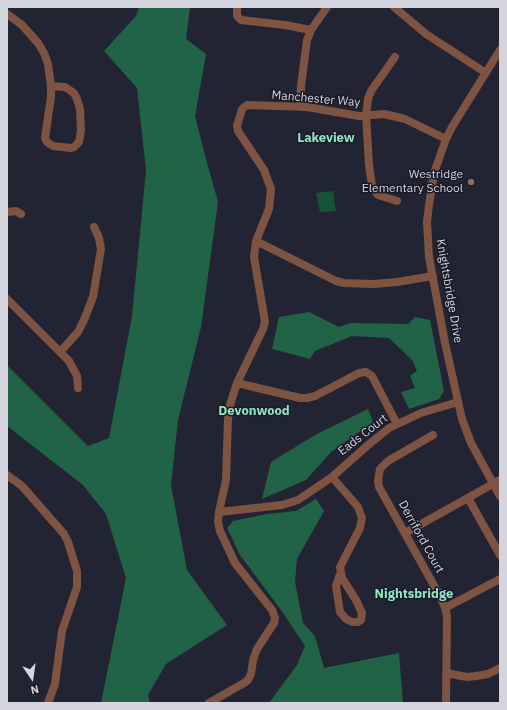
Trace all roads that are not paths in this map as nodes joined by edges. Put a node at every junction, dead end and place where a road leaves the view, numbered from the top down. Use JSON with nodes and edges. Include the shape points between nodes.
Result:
{"nodes":[{"id":1,"x":237,"y":7,"type":"edge"},
{"id":2,"x":327,"y":7,"type":"edge"},
{"id":3,"x":394,"y":7,"type":"edge"},
{"id":4,"x":7,"y":14,"type":"edge"},
{"id":5,"x":311,"y":30,"type":"junction"},
{"id":6,"x":500,"y":50,"type":"edge"},
{"id":7,"x":395,"y":57,"type":"dead end"},
{"id":8,"x":486,"y":73,"type":"junction"},
{"id":9,"x":51,"y":86,"type":"junction"},
{"id":10,"x":300,"y":107,"type":"junction"},
{"id":11,"x":366,"y":115,"type":"junction"},
{"id":12,"x":446,"y":139,"type":"junction"},
{"id":13,"x":397,"y":201,"type":"dead end"},
{"id":14,"x":7,"y":212,"type":"edge"},
{"id":15,"x":20,"y":214,"type":"dead end"},
{"id":16,"x":94,"y":227,"type":"dead end"},
{"id":17,"x":256,"y":241,"type":"junction"},
{"id":18,"x":433,"y":276,"type":"junction"},
{"id":19,"x":7,"y":299,"type":"edge"},
{"id":20,"x":60,"y":352,"type":"junction"},
{"id":21,"x":238,"y":383,"type":"junction"},
{"id":22,"x":78,"y":388,"type":"dead end"},
{"id":23,"x":458,"y":402,"type":"junction"},
{"id":24,"x":397,"y":424,"type":"junction"},
{"id":25,"x":433,"y":435,"type":"dead end"},
{"id":26,"x":7,"y":475,"type":"edge"},
{"id":27,"x":332,"y":477,"type":"junction"},
{"id":28,"x":497,"y":482,"type":"edge"},
{"id":29,"x":500,"y":496,"type":"edge"},
{"id":30,"x":468,"y":498,"type":"junction"},
{"id":31,"x":219,"y":512,"type":"junction"},
{"id":32,"x":405,"y":533,"type":"junction"},
{"id":33,"x":500,"y":555,"type":"edge"},
{"id":34,"x":340,"y":574,"type":"junction"},
{"id":35,"x":500,"y":579,"type":"edge"},
{"id":36,"x":445,"y":608,"type":"junction"},
{"id":37,"x":500,"y":668,"type":"edge"},
{"id":38,"x":446,"y":673,"type":"junction"},
{"id":39,"x":48,"y":703,"type":"edge"},
{"id":40,"x":208,"y":703,"type":"edge"},
{"id":41,"x":446,"y":703,"type":"edge"}],
"edges":[{"from":1,"to":5,"type":"street","via":[[237,16],[241,20]]},
{"from":2,"to":5,"type":"street"},
{"from":3,"to":8,"type":"street","via":[[426,34]]},
{"from":4,"to":9,"type":"street","via":[[22,25],[38,43],[48,64]]},
{"from":5,"to":10,"type":"street","via":[[307,40]]},
{"from":6,"to":8,"type":"street","name":"Knightsbridge Drive"},
{"from":7,"to":11,"type":"street","via":[[372,91]]},
{"from":8,"to":12,"type":"street","name":"Knightsbridge Drive"},
{"from":9,"to":9,"type":"street","via":[[45,138],[53,146],[74,147],[79,142],[81,130],[77,99],[70,89]]},
{"from":10,"to":11,"type":"street","name":"Manchester Way"},
{"from":10,"to":17,"type":"street","name":"Manchester Way","via":[[247,105],[242,109],[238,131],[264,170],[271,189],[270,209]]},
{"from":11,"to":12,"type":"street","name":"Manchester Way","via":[[405,119]]},
{"from":11,"to":13,"type":"street","via":[[372,186],[378,195]]},
{"from":12,"to":18,"type":"street","name":"Knightsbridge Drive","via":[[434,173],[429,205],[427,240]]},
{"from":14,"to":15,"type":"street","via":[[16,211]]},
{"from":16,"to":20,"type":"street","via":[[101,248],[92,297],[78,332]]},
{"from":17,"to":18,"type":"street","via":[[344,283],[373,284]]},
{"from":17,"to":21,"type":"street","name":"Manchester Way","via":[[254,257],[264,322]]},
{"from":18,"to":23,"type":"street","name":"Knightsbridge Drive"},
{"from":19,"to":20,"type":"street"},
{"from":20,"to":22,"type":"street","via":[[74,368]]},
{"from":21,"to":24,"type":"street","via":[[307,398],[366,372],[372,376]]},
{"from":21,"to":31,"type":"street","name":"Manchester Way","via":[[230,405],[226,480]]},
{"from":23,"to":24,"type":"street","name":"Eads Court","via":[[421,413]]},
{"from":23,"to":28,"type":"street","name":"Knightsbridge Drive","via":[[467,434]]},
{"from":24,"to":27,"type":"street","name":"Eads Court"},
{"from":25,"to":32,"type":"street","name":"Derriford Court","via":[[388,461],[378,475],[379,488]]},
{"from":26,"to":39,"type":"street","via":[[22,486],[64,534],[77,571],[77,587],[62,631],[55,684]]},
{"from":27,"to":31,"type":"street","name":"Eads Court","via":[[298,500]]},
{"from":27,"to":34,"type":"street","via":[[358,507],[362,518],[360,528],[340,567]]},
{"from":28,"to":29,"type":"street","name":"Knightsbridge Drive"},
{"from":28,"to":30,"type":"street"},
{"from":30,"to":32,"type":"street"},
{"from":30,"to":33,"type":"street"},
{"from":31,"to":40,"type":"street","name":"Manchester Way","via":[[220,531],[235,562],[272,610],[275,618],[257,650],[248,680]]},
{"from":32,"to":36,"type":"street","name":"Derriford Court"},
{"from":34,"to":34,"type":"street","via":[[362,613],[358,622],[346,619],[340,612],[336,586]]},
{"from":35,"to":36,"type":"street"},
{"from":36,"to":38,"type":"street","name":"Derriford Court"},
{"from":37,"to":38,"type":"street","via":[[488,674],[467,677]]},
{"from":38,"to":41,"type":"street","name":"Derriford Court"}]}
